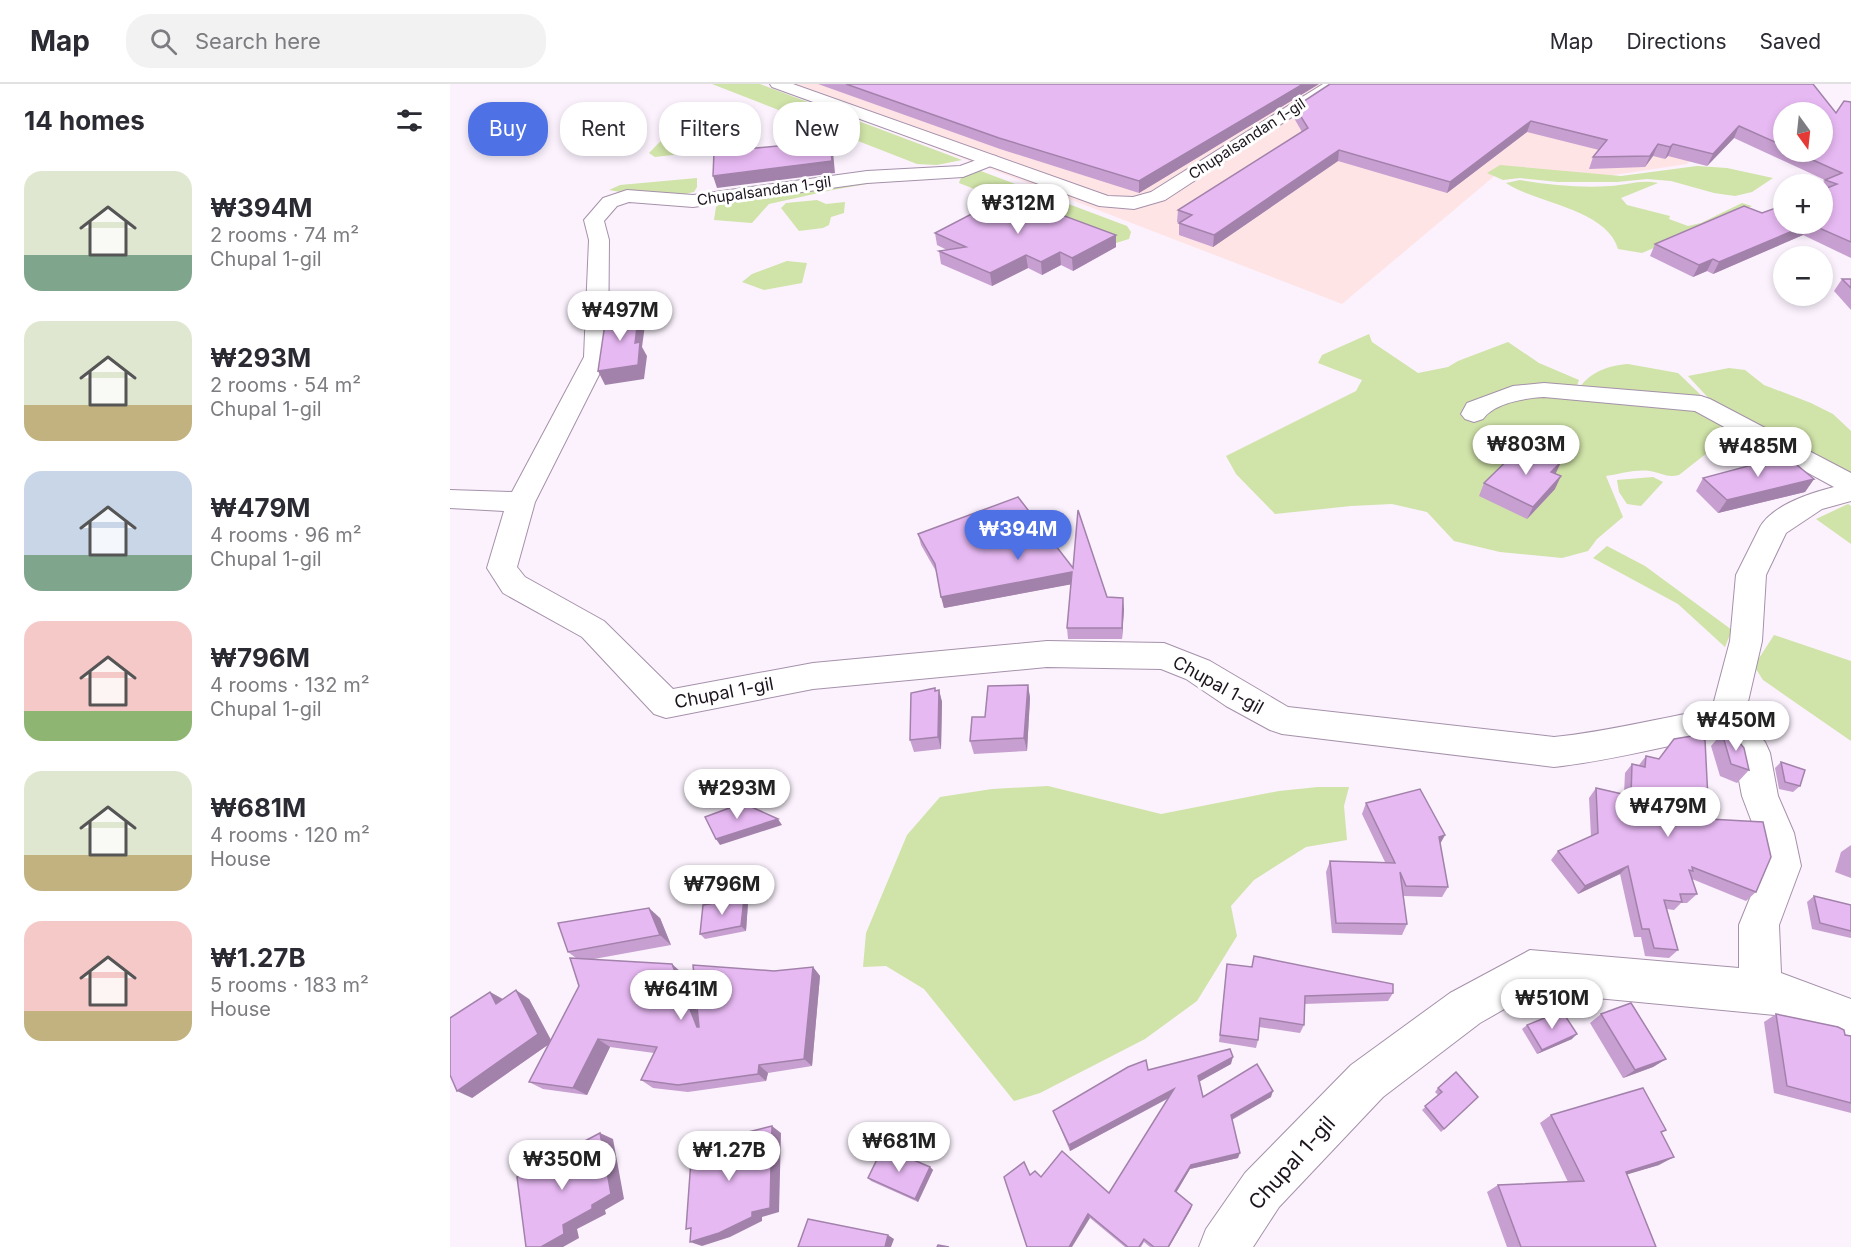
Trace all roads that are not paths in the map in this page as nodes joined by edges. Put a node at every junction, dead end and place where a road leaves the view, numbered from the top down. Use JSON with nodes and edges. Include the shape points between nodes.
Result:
{"nodes":[{"id":1,"x":778,"y":84,"type":"edge"},
{"id":2,"x":1334,"y":84,"type":"edge"},
{"id":3,"x":990,"y":160,"type":"junction"},
{"id":4,"x":1474,"y":414,"type":"dead end"},
{"id":5,"x":1851,"y":486,"type":"edge"},
{"id":6,"x":1851,"y":492,"type":"edge"},
{"id":7,"x":450,"y":499,"type":"edge"},
{"id":8,"x":521,"y":502,"type":"junction"},
{"id":9,"x":1726,"y":721,"type":"junction"},
{"id":10,"x":1761,"y":992,"type":"junction"},
{"id":11,"x":1851,"y":1021,"type":"edge"},
{"id":12,"x":1224,"y":1247,"type":"edge"}],
"edges":[{"from":1,"to":3,"type":"street","name":"Chupalsandan 1-gil"},
{"from":2,"to":3,"type":"street","name":"Chupalsandan 1-gil","via":[[1158,196],[1134,203],[1106,202]]},
{"from":3,"to":8,"type":"street","name":"Chupalsandan 1-gil","via":[[963,171],[867,177],[705,200],[627,196],[610,201],[594,220],[599,240],[596,357]]},
{"from":4,"to":5,"type":"street","via":[[1476,408],[1522,391],[1544,390],[1701,404]]},
{"from":6,"to":9,"type":"street","via":[[1812,502],[1774,527],[1751,575],[1746,640]]},
{"from":7,"to":8,"type":"street"},
{"from":8,"to":9,"type":"street","name":"Chupal 1-gil","via":[[502,568],[514,585],[593,629],[666,704],[824,675],[1047,654],[1164,656],[1198,670],[1282,720],[1532,750],[1593,748]]},
{"from":9,"to":10,"type":"street","via":[[1752,753],[1760,796],[1775,833],[1782,866],[1759,925]]},
{"from":10,"to":11,"type":"street","name":"Chupal 1-gil","via":[[1785,995]]},
{"from":10,"to":12,"type":"street","name":"Chupal 1-gil","via":[[1530,971],[1465,1008],[1367,1081],[1262,1190]]}]}
